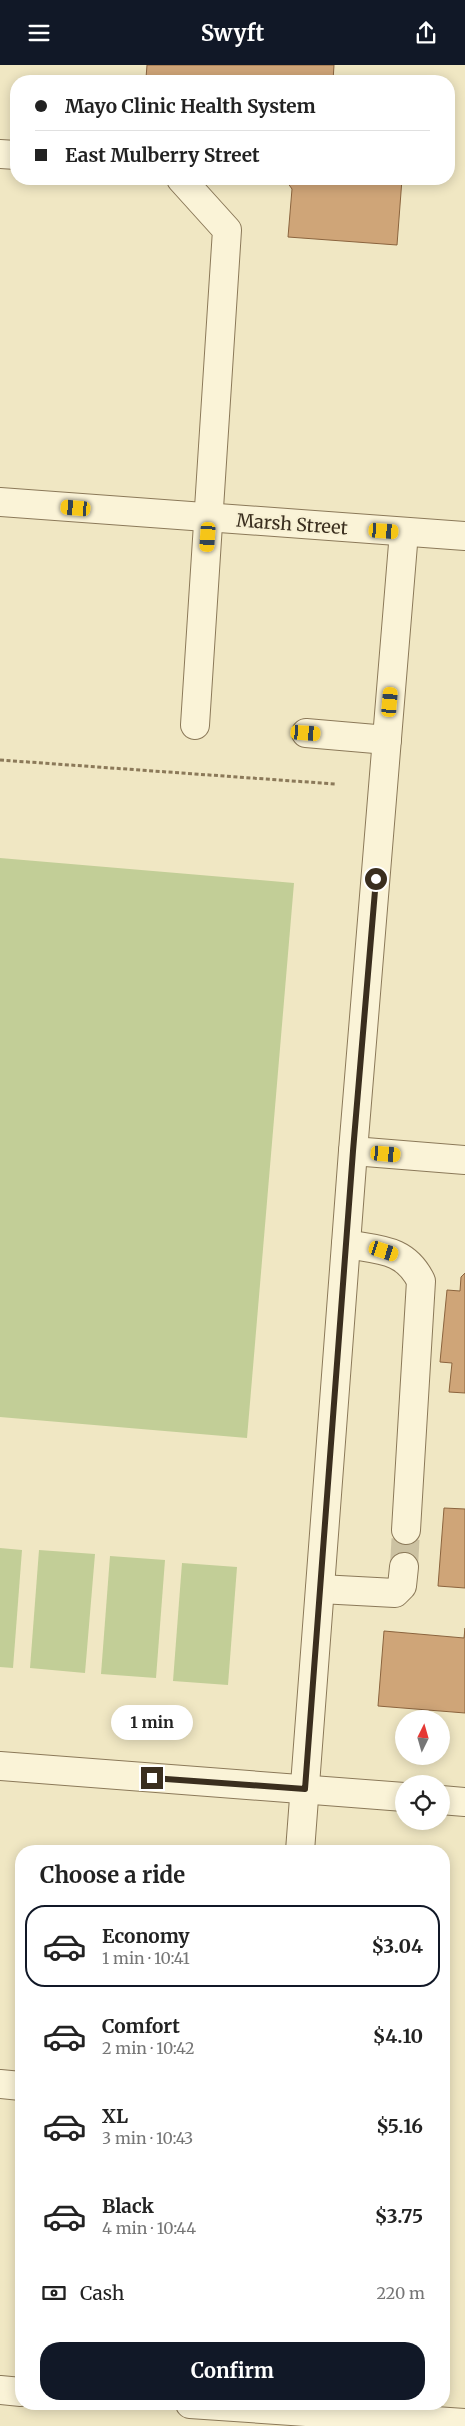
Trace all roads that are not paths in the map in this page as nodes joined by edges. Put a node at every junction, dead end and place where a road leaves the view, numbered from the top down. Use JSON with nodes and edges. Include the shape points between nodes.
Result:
{"nodes":[{"id":1,"x":186,"y":185,"type":"edge"},
{"id":2,"x":0,"y":502,"type":"edge"},
{"id":3,"x":210,"y":518,"type":"junction"},
{"id":4,"x":404,"y":532,"type":"junction"},
{"id":5,"x":465,"y":536,"type":"edge"},
{"id":6,"x":195,"y":725,"type":"dead end"},
{"id":7,"x":306,"y":733,"type":"dead end"},
{"id":8,"x":387,"y":740,"type":"junction"},
{"id":9,"x":353,"y":1151,"type":"junction"},
{"id":10,"x":465,"y":1160,"type":"edge"},
{"id":11,"x":346,"y":1244,"type":"junction"},
{"id":12,"x":406,"y":1530,"type":"tunnel mouth"},
{"id":13,"x":404,"y":1567,"type":"tunnel mouth"},
{"id":14,"x":320,"y":1589,"type":"junction"},
{"id":15,"x":0,"y":1766,"type":"edge"},
{"id":16,"x":305,"y":1789,"type":"junction"},
{"id":17,"x":395,"y":1796,"type":"edge"},
{"id":18,"x":450,"y":1801,"type":"edge"},
{"id":19,"x":465,"y":1802,"type":"edge"},
{"id":20,"x":300,"y":1845,"type":"edge"},
{"id":21,"x":0,"y":2084,"type":"edge"},
{"id":22,"x":15,"y":2085,"type":"edge"},
{"id":23,"x":0,"y":2391,"type":"edge"},
{"id":24,"x":15,"y":2392,"type":"edge"},
{"id":25,"x":304,"y":2410,"type":"edge"},
{"id":26,"x":465,"y":2423,"type":"edge"}],
"edges":[{"from":1,"to":3,"type":"street","via":[[227,230]]},
{"from":2,"to":3,"type":"street","name":"Marsh Street"},
{"from":3,"to":4,"type":"street","name":"Marsh Street"},
{"from":3,"to":6,"type":"street"},
{"from":4,"to":5,"type":"street","name":"Marsh Street"},
{"from":4,"to":8,"type":"street"},
{"from":7,"to":8,"type":"street"},
{"from":8,"to":9,"type":"street"},
{"from":9,"to":10,"type":"street"},
{"from":9,"to":11,"type":"street"},
{"from":11,"to":12,"type":"street","via":[[403,1257],[415,1267],[421,1281]]},
{"from":11,"to":14,"type":"street"},
{"from":13,"to":14,"type":"street","via":[[402,1586],[395,1593]]},
{"from":14,"to":16,"type":"street"},
{"from":15,"to":16,"type":"street"},
{"from":16,"to":17,"type":"street"},
{"from":16,"to":20,"type":"street"},
{"from":18,"to":19,"type":"street"},
{"from":21,"to":22,"type":"street"},
{"from":23,"to":24,"type":"street"},
{"from":25,"to":26,"type":"street"}]}
